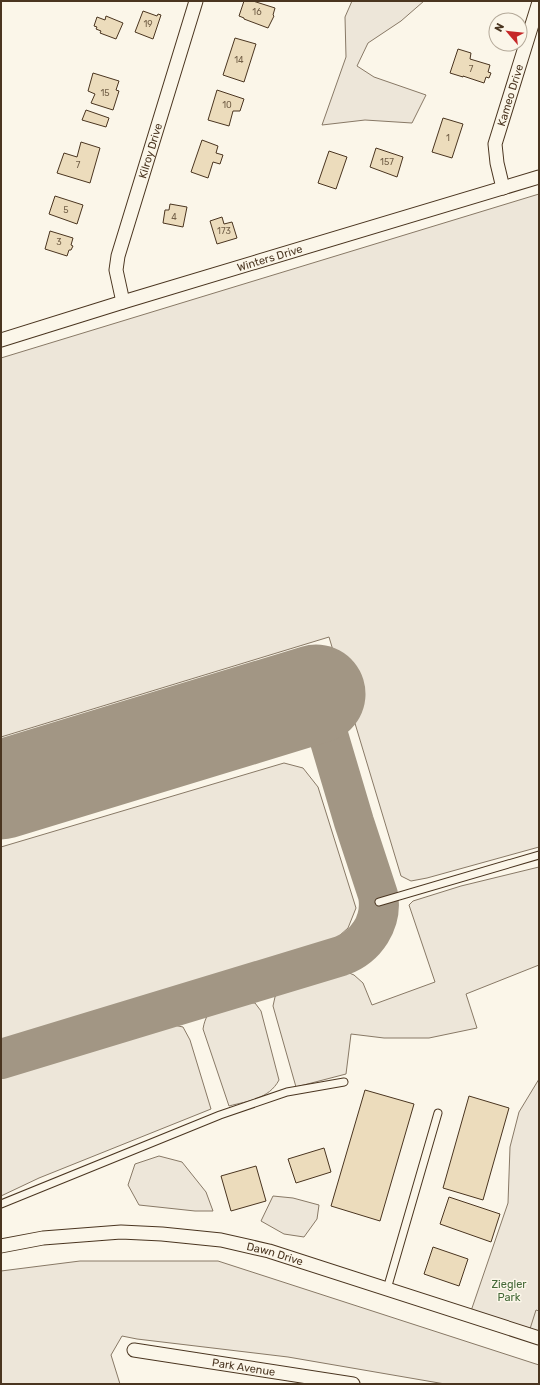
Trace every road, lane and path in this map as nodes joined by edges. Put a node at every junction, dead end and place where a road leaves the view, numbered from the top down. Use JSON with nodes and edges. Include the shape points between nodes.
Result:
{"nodes":[{"id":1,"x":196,"y":1,"type":"edge"},
{"id":2,"x":539,"y":2,"type":"edge"},
{"id":3,"x":539,"y":177,"type":"edge"},
{"id":4,"x":503,"y":188,"type":"junction"},
{"id":5,"x":123,"y":302,"type":"junction"},
{"id":6,"x":1,"y":340,"type":"edge"},
{"id":7,"x":539,"y":855,"type":"edge"},
{"id":8,"x":379,"y":902,"type":"dead end"},
{"id":9,"x":344,"y":1082,"type":"dead end"},
{"id":10,"x":438,"y":1113,"type":"dead end"},
{"id":11,"x":1,"y":1204,"type":"edge"},
{"id":12,"x":1,"y":1246,"type":"edge"},
{"id":13,"x":387,"y":1289,"type":"junction"},
{"id":14,"x":539,"y":1338,"type":"edge"},
{"id":15,"x":134,"y":1350,"type":"dead end"},
{"id":16,"x":353,"y":1384,"type":"edge"}],
"edges":[{"from":1,"to":5,"type":"street","name":"Kilroy Drive","via":[[118,256],[116,270]]},
{"from":2,"to":4,"type":"street","name":"Kameo Drive","via":[[494,144]]},
{"from":3,"to":4,"type":"street","name":"Winters Drive"},
{"from":4,"to":5,"type":"street","name":"Winters Drive"},
{"from":5,"to":6,"type":"street","name":"Winters Drive"},
{"from":7,"to":8,"type":"lane"},
{"from":9,"to":11,"type":"lane","via":[[287,1092],[220,1115]]},
{"from":10,"to":13,"type":"lane"},
{"from":12,"to":13,"type":"street","name":"Dawn Drive","via":[[43,1238],[121,1232],[221,1240],[269,1251]]},
{"from":13,"to":14,"type":"street","name":"Dawn Drive"},
{"from":15,"to":16,"type":"street","name":"Park Avenue"}]}
